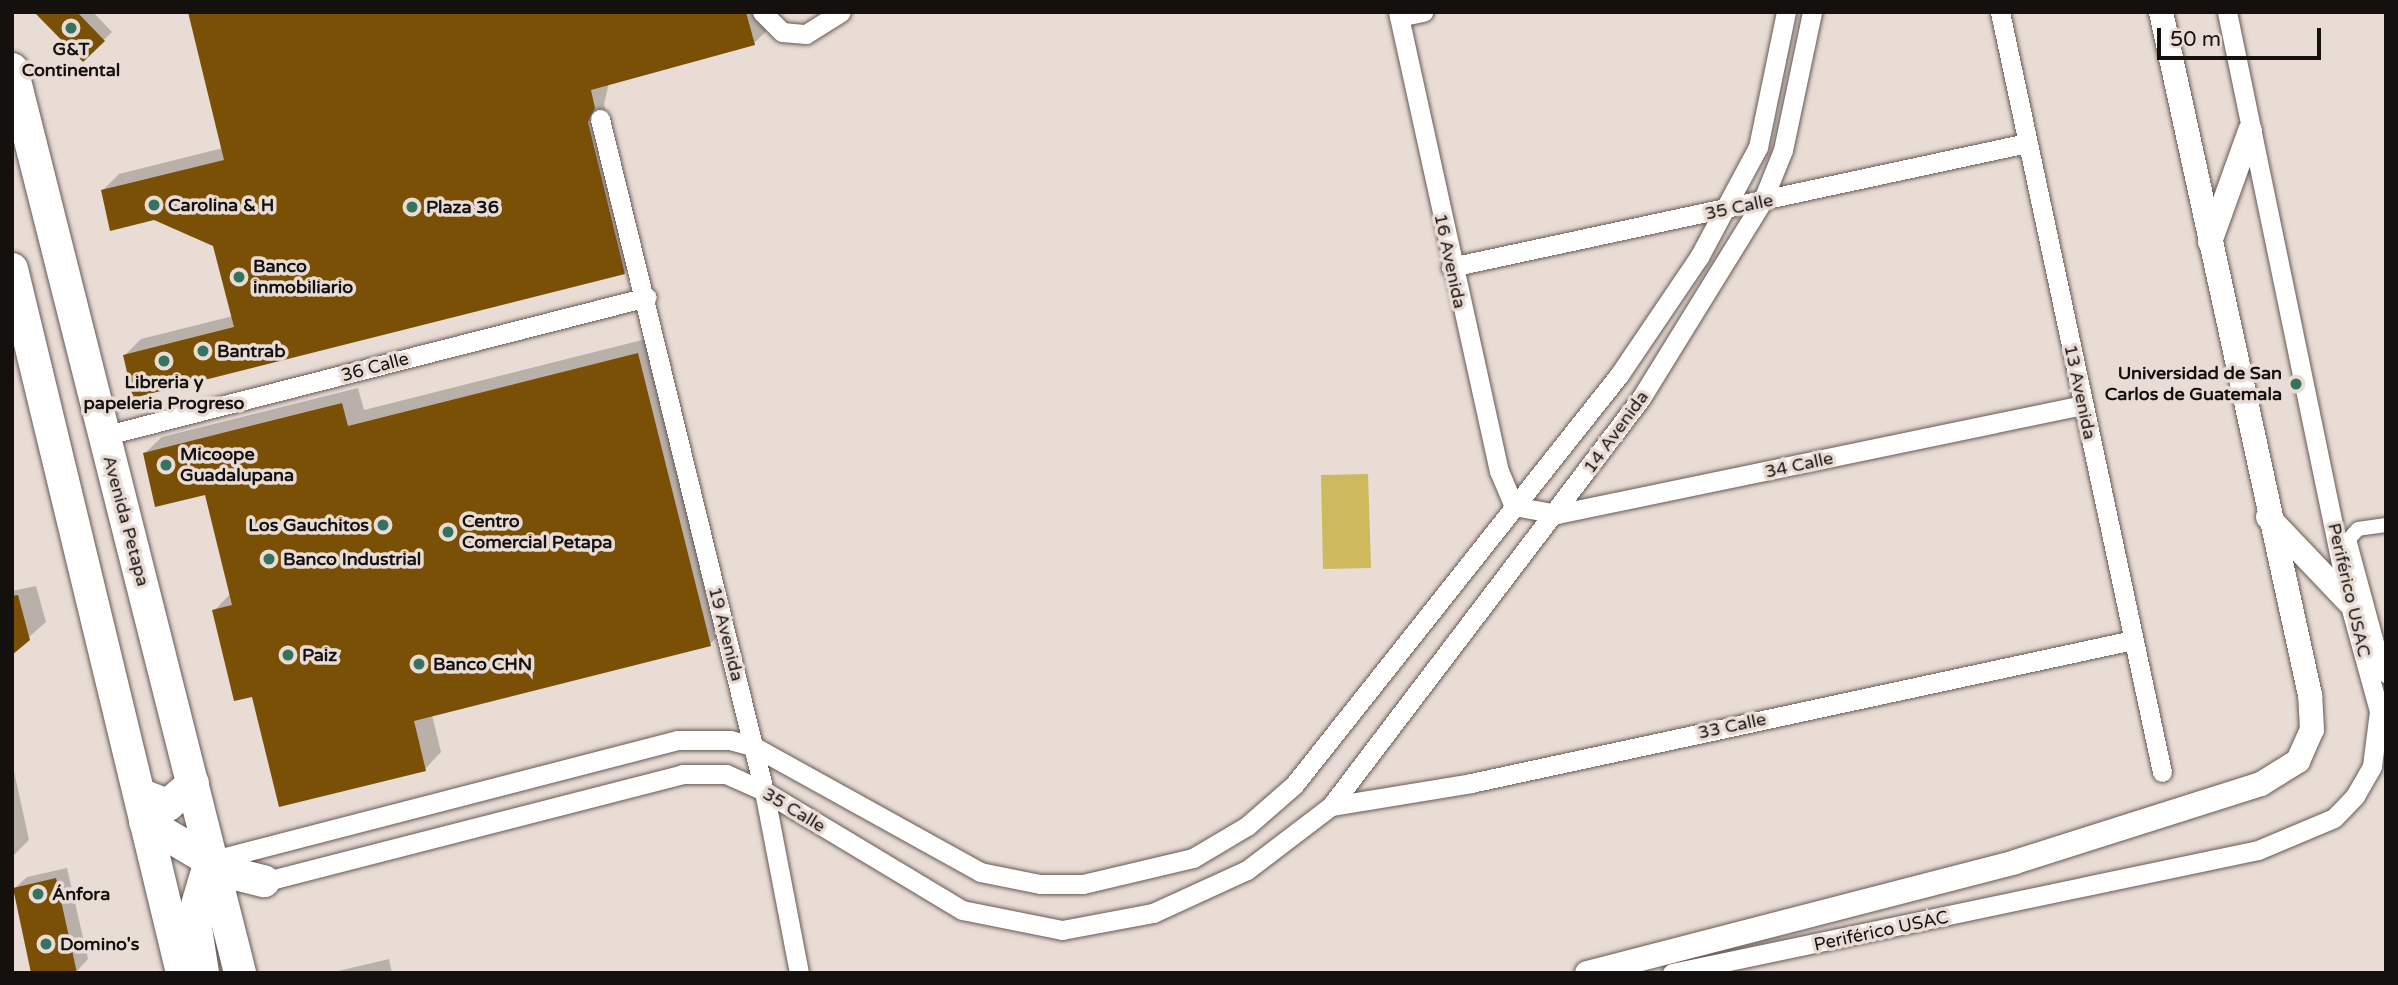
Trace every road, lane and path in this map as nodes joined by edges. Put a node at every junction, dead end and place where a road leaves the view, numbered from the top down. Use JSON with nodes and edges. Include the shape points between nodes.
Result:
{"nodes":[{"id":1,"x":762,"y":12,"type":"edge"},
{"id":2,"x":841,"y":12,"type":"edge"},
{"id":3,"x":1423,"y":12,"type":"edge"},
{"id":4,"x":1786,"y":12,"type":"edge"},
{"id":5,"x":1812,"y":12,"type":"edge"},
{"id":6,"x":2000,"y":12,"type":"edge"},
{"id":7,"x":2161,"y":12,"type":"edge"},
{"id":8,"x":2227,"y":12,"type":"edge"},
{"id":9,"x":1398,"y":15,"type":"edge"},
{"id":10,"x":12,"y":69,"type":"edge"},
{"id":11,"x":600,"y":119,"type":"dead end"},
{"id":12,"x":2250,"y":131,"type":"junction"},
{"id":13,"x":2027,"y":143,"type":"junction"},
{"id":14,"x":12,"y":171,"type":"edge"},
{"id":15,"x":1762,"y":202,"type":"junction"},
{"id":16,"x":47,"y":206,"type":"junction"},
{"id":17,"x":1726,"y":211,"type":"junction"},
{"id":18,"x":2210,"y":242,"type":"junction"},
{"id":19,"x":1451,"y":267,"type":"junction"},
{"id":20,"x":12,"y":269,"type":"edge"},
{"id":21,"x":647,"y":297,"type":"junction"},
{"id":22,"x":2083,"y":405,"type":"junction"},
{"id":23,"x":103,"y":436,"type":"junction"},
{"id":24,"x":1514,"y":506,"type":"junction"},
{"id":25,"x":1557,"y":514,"type":"junction"},
{"id":26,"x":2268,"y":517,"type":"junction"},
{"id":27,"x":2386,"y":524,"type":"edge"},
{"id":28,"x":2349,"y":602,"type":"junction"},
{"id":29,"x":2133,"y":640,"type":"junction"},
{"id":30,"x":2386,"y":676,"type":"edge"},
{"id":31,"x":753,"y":746,"type":"junction"},
{"id":32,"x":2161,"y":772,"type":"dead end"},
{"id":33,"x":193,"y":783,"type":"junction"},
{"id":34,"x":1294,"y":785,"type":"joint"},
{"id":35,"x":764,"y":791,"type":"junction"},
{"id":36,"x":1331,"y":806,"type":"junction"},
{"id":37,"x":142,"y":808,"type":"junction"},
{"id":38,"x":210,"y":861,"type":"junction"},
{"id":39,"x":264,"y":881,"type":"junction"},
{"id":40,"x":220,"y":894,"type":"junction"},
{"id":41,"x":184,"y":972,"type":"edge"},
{"id":42,"x":240,"y":973,"type":"edge"},
{"id":43,"x":799,"y":973,"type":"edge"},
{"id":44,"x":1587,"y":973,"type":"edge"},
{"id":45,"x":1672,"y":973,"type":"edge"}],
"edges":[{"from":1,"to":2,"type":"street","via":[[782,32],[806,34]]},
{"from":3,"to":9,"type":"street"},
{"from":4,"to":17,"type":"street","name":"14 Avenida","via":[[1758,147]]},
{"from":5,"to":15,"type":"street","name":"14 Avenida","via":[[1783,149]]},
{"from":6,"to":13,"type":"street","name":"13 Avenida"},
{"from":7,"to":18,"type":"street","name":"Periférico USAC"},
{"from":8,"to":12,"type":"street","name":"Periférico USAC"},
{"from":9,"to":19,"type":"street","name":"16 Avenida"},
{"from":10,"to":16,"type":"main road","name":"Avenida Petapa"},
{"from":11,"to":21,"type":"street","name":"19 Avenida"},
{"from":12,"to":18,"type":"street"},
{"from":12,"to":28,"type":"street","name":"Periférico USAC"},
{"from":13,"to":15,"type":"street","name":"35 Calle"},
{"from":13,"to":22,"type":"street","name":"13 Avenida"},
{"from":14,"to":16,"type":"main road","via":[[34,187]]},
{"from":15,"to":17,"type":"street","name":"35 Calle"},
{"from":15,"to":25,"type":"street","name":"14 Avenida","via":[[1723,274]]},
{"from":16,"to":23,"type":"main road","name":"Avenida Petapa"},
{"from":17,"to":19,"type":"street","name":"35 Calle"},
{"from":17,"to":24,"type":"street","name":"14 Avenida","via":[[1619,375]]},
{"from":18,"to":26,"type":"street","name":"Periférico USAC"},
{"from":19,"to":24,"type":"street","name":"16 Avenida","via":[[1499,471]]},
{"from":20,"to":37,"type":"main road"},
{"from":21,"to":23,"type":"street","name":"36 Calle"},
{"from":21,"to":31,"type":"street","name":"19 Avenida"},
{"from":22,"to":25,"type":"street","name":"34 Calle"},
{"from":22,"to":29,"type":"street","name":"13 Avenida"},
{"from":23,"to":33,"type":"main road","name":"Avenida Petapa"},
{"from":24,"to":25,"type":"street","name":"34 Calle"},
{"from":24,"to":34,"type":"street","name":"14 Avenida"},
{"from":25,"to":36,"type":"street","name":"14 Avenida"},
{"from":26,"to":28,"type":"street"},
{"from":26,"to":44,"type":"street","name":"Periférico USAC","via":[[2312,730],[2298,761],[2285,770],[2261,784],[2015,862]]},
{"from":27,"to":30,"type":"street","via":[[2358,529],[2349,539]]},
{"from":28,"to":45,"type":"street","name":"Periférico USAC","via":[[2379,711],[2377,740],[2372,766],[2333,818],[2258,850]]},
{"from":29,"to":32,"type":"street","name":"13 Avenida"},
{"from":29,"to":36,"type":"street","name":"33 Calle","via":[[1471,783]]},
{"from":31,"to":34,"type":"street","name":"35 Calle","via":[[980,872],[1040,884],[1083,884],[1193,858],[1247,826]]},
{"from":31,"to":35,"type":"street","name":"19 Avenida"},
{"from":31,"to":38,"type":"street","name":"35 Calle","via":[[678,740]]},
{"from":33,"to":37,"type":"main road","via":[[168,805]]},
{"from":33,"to":38,"type":"main road","name":"Avenida Petapa"},
{"from":35,"to":36,"type":"street","name":"35 Calle","via":[[962,910],[1062,930],[1153,913],[1247,870]]},
{"from":35,"to":39,"type":"street","name":"35 Calle","via":[[726,774],[682,774]]},
{"from":35,"to":43,"type":"street","name":"19 Avenida"},
{"from":37,"to":38,"type":"main road"},
{"from":37,"to":41,"type":"main road"},
{"from":38,"to":39,"type":"main road"},
{"from":38,"to":40,"type":"main road","name":"Avenida Petapa"},
{"from":38,"to":41,"type":"main road"},
{"from":39,"to":40,"type":"street","name":"35 Calle"},
{"from":40,"to":42,"type":"main road","name":"Avenida Petapa"}]}
